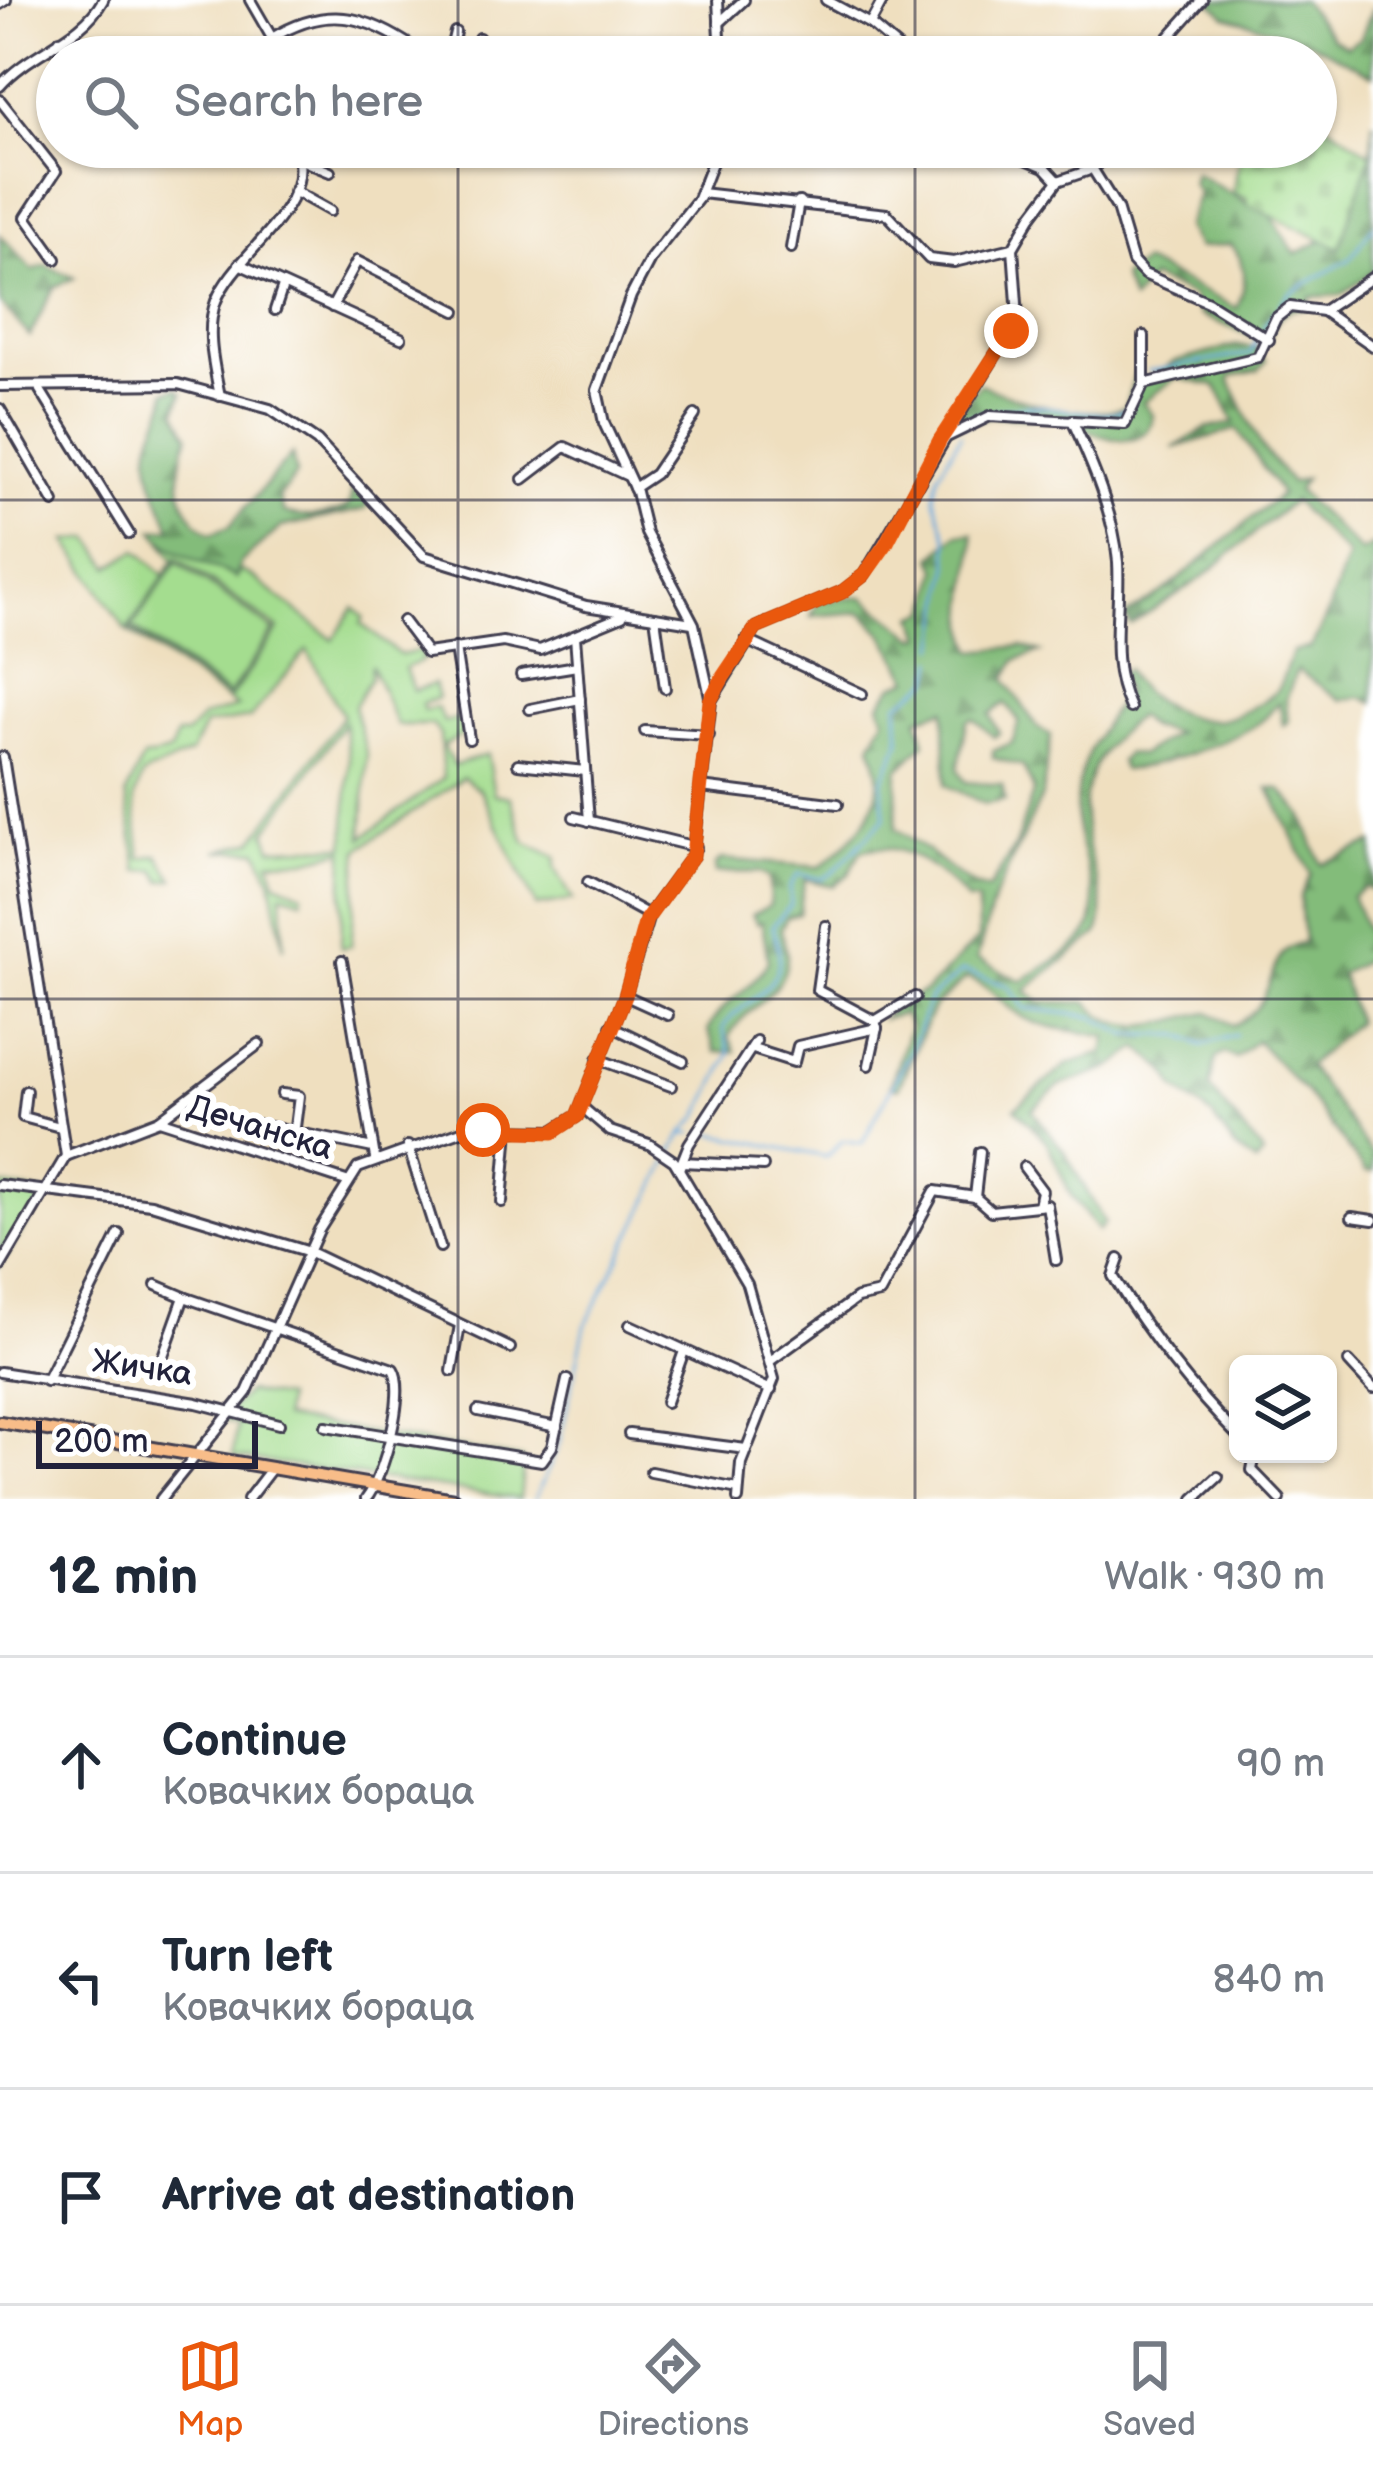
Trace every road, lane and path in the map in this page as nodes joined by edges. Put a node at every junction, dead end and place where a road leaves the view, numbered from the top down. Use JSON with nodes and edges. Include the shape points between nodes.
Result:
{"nodes":[{"id":1,"x":103,"y":0,"type":"edge"},
{"id":2,"x":250,"y":0,"type":"edge"},
{"id":3,"x":718,"y":0,"type":"edge"},
{"id":4,"x":744,"y":0,"type":"edge"},
{"id":5,"x":826,"y":0,"type":"edge"},
{"id":6,"x":883,"y":0,"type":"edge"},
{"id":7,"x":1202,"y":0,"type":"edge"},
{"id":8,"x":346,"y":15,"type":"junction"},
{"id":9,"x":719,"y":22,"type":"junction"},
{"id":10,"x":870,"y":24,"type":"junction"},
{"id":11,"x":333,"y":25,"type":"dead end"},
{"id":12,"x":455,"y":32,"type":"dead end"},
{"id":13,"x":66,"y":36,"type":"edge"},
{"id":14,"x":271,"y":36,"type":"edge"},
{"id":15,"x":275,"y":36,"type":"edge"},
{"id":16,"x":394,"y":36,"type":"edge"},
{"id":17,"x":454,"y":36,"type":"edge"},
{"id":18,"x":720,"y":36,"type":"edge"},
{"id":19,"x":884,"y":36,"type":"edge"},
{"id":20,"x":1170,"y":36,"type":"edge"},
{"id":21,"x":36,"y":54,"type":"edge"},
{"id":22,"x":0,"y":86,"type":"edge"},
{"id":23,"x":0,"y":100,"type":"edge"},
{"id":24,"x":36,"y":146,"type":"edge"},
{"id":25,"x":54,"y":168,"type":"edge"},
{"id":26,"x":298,"y":168,"type":"edge"},
{"id":27,"x":321,"y":168,"type":"edge"},
{"id":28,"x":710,"y":168,"type":"edge"},
{"id":29,"x":1046,"y":168,"type":"edge"},
{"id":30,"x":1092,"y":168,"type":"joint"},
{"id":31,"x":330,"y":172,"type":"dead end"},
{"id":32,"x":1058,"y":181,"type":"junction"},
{"id":33,"x":294,"y":191,"type":"junction"},
{"id":34,"x":701,"y":193,"type":"junction"},
{"id":35,"x":799,"y":202,"type":"junction"},
{"id":36,"x":330,"y":211,"type":"dead end"},
{"id":37,"x":791,"y":248,"type":"dead end"},
{"id":38,"x":1013,"y":248,"type":"junction"},
{"id":39,"x":56,"y":259,"type":"dead end"},
{"id":40,"x":239,"y":265,"type":"junction"},
{"id":41,"x":1373,"y":278,"type":"edge"},
{"id":42,"x":283,"y":286,"type":"junction"},
{"id":43,"x":332,"y":307,"type":"junction"},
{"id":44,"x":275,"y":310,"type":"dead end"},
{"id":45,"x":456,"y":311,"type":"dead end"},
{"id":46,"x":1323,"y":311,"type":"junction"},
{"id":47,"x":1144,"y":336,"type":"dead end"},
{"id":48,"x":401,"y":338,"type":"dead end"},
{"id":49,"x":1269,"y":340,"type":"junction"},
{"id":50,"x":1373,"y":346,"type":"edge"},
{"id":51,"x":1144,"y":384,"type":"junction"},
{"id":52,"x":0,"y":386,"type":"edge"},
{"id":53,"x":40,"y":390,"type":"junction"},
{"id":54,"x":220,"y":395,"type":"junction"},
{"id":55,"x":0,"y":409,"type":"edge"},
{"id":56,"x":695,"y":415,"type":"dead end"},
{"id":57,"x":1072,"y":419,"type":"junction"},
{"id":58,"x":940,"y":440,"type":"junction"},
{"id":59,"x":630,"y":477,"type":"junction"},
{"id":60,"x":523,"y":479,"type":"dead end"},
{"id":61,"x":634,"y":488,"type":"junction"},
{"id":62,"x":54,"y":502,"type":"dead end"},
{"id":63,"x":129,"y":534,"type":"dead end"},
{"id":64,"x":623,"y":615,"type":"junction"},
{"id":65,"x":656,"y":617,"type":"junction"},
{"id":66,"x":404,"y":621,"type":"dead end"},
{"id":67,"x":694,"y":624,"type":"junction"},
{"id":68,"x":575,"y":636,"type":"junction"},
{"id":69,"x":746,"y":640,"type":"junction"},
{"id":70,"x":455,"y":649,"type":"junction"},
{"id":71,"x":577,"y":666,"type":"junction"},
{"id":72,"x":520,"y":675,"type":"dead end"},
{"id":73,"x":665,"y":688,"type":"dead end"},
{"id":74,"x":862,"y":694,"type":"dead end"},
{"id":75,"x":580,"y":700,"type":"junction"},
{"id":76,"x":710,"y":701,"type":"junction"},
{"id":77,"x":1130,"y":708,"type":"dead end"},
{"id":78,"x":530,"y":709,"type":"dead end"},
{"id":79,"x":645,"y":731,"type":"dead end"},
{"id":80,"x":709,"y":735,"type":"junction"},
{"id":81,"x":469,"y":739,"type":"dead end"},
{"id":82,"x":3,"y":757,"type":"edge"},
{"id":83,"x":518,"y":764,"type":"dead end"},
{"id":84,"x":585,"y":771,"type":"junction"},
{"id":85,"x":701,"y":787,"type":"junction"},
{"id":86,"x":838,"y":804,"type":"dead end"},
{"id":87,"x":574,"y":817,"type":"dead end"},
{"id":88,"x":589,"y":821,"type":"junction"},
{"id":89,"x":696,"y":847,"type":"junction"},
{"id":90,"x":588,"y":882,"type":"dead end"},
{"id":91,"x":649,"y":915,"type":"junction"},
{"id":92,"x":826,"y":926,"type":"dead end"},
{"id":93,"x":342,"y":962,"type":"dead end"},
{"id":94,"x":625,"y":996,"type":"junction"},
{"id":95,"x":915,"y":997,"type":"dead end"},
{"id":96,"x":668,"y":1016,"type":"dead end"},
{"id":97,"x":876,"y":1024,"type":"junction"},
{"id":98,"x":611,"y":1026,"type":"junction"},
{"id":99,"x":259,"y":1044,"type":"dead end"},
{"id":100,"x":598,"y":1059,"type":"junction"},
{"id":101,"x":683,"y":1061,"type":"dead end"},
{"id":102,"x":868,"y":1065,"type":"dead end"},
{"id":103,"x":671,"y":1086,"type":"dead end"},
{"id":104,"x":26,"y":1091,"type":"dead end"},
{"id":105,"x":282,"y":1094,"type":"dead end"},
{"id":106,"x":582,"y":1108,"type":"junction"},
{"id":107,"x":159,"y":1120,"type":"junction"},
{"id":108,"x":260,"y":1125,"type":"dead end"},
{"id":109,"x":61,"y":1127,"type":"junction"},
{"id":110,"x":508,"y":1130,"type":"junction"},
{"id":111,"x":294,"y":1135,"type":"junction"},
{"id":112,"x":408,"y":1146,"type":"junction"},
{"id":113,"x":980,"y":1152,"type":"dead end"},
{"id":114,"x":374,"y":1153,"type":"junction"},
{"id":115,"x":66,"y":1156,"type":"junction"},
{"id":116,"x":678,"y":1164,"type":"junction"},
{"id":117,"x":764,"y":1166,"type":"dead end"},
{"id":118,"x":1024,"y":1167,"type":"dead end"},
{"id":119,"x":346,"y":1181,"type":"junction"},
{"id":120,"x":0,"y":1185,"type":"edge"},
{"id":121,"x":46,"y":1193,"type":"junction"},
{"id":122,"x":975,"y":1197,"type":"junction"},
{"id":123,"x":502,"y":1202,"type":"dead end"},
{"id":124,"x":1038,"y":1206,"type":"junction"},
{"id":125,"x":1352,"y":1216,"type":"dead end"},
{"id":126,"x":1373,"y":1220,"type":"edge"},
{"id":127,"x":119,"y":1234,"type":"dead end"},
{"id":128,"x":440,"y":1247,"type":"dead end"},
{"id":129,"x":310,"y":1252,"type":"junction"},
{"id":130,"x":1119,"y":1259,"type":"dead end"},
{"id":131,"x":1056,"y":1260,"type":"dead end"},
{"id":132,"x":0,"y":1267,"type":"edge"},
{"id":133,"x":156,"y":1285,"type":"dead end"},
{"id":134,"x":184,"y":1297,"type":"junction"},
{"id":135,"x":460,"y":1325,"type":"junction"},
{"id":136,"x":630,"y":1325,"type":"dead end"},
{"id":137,"x":276,"y":1330,"type":"junction"},
{"id":138,"x":510,"y":1348,"type":"dead end"},
{"id":139,"x":684,"y":1351,"type":"junction"},
{"id":140,"x":163,"y":1356,"type":"dead end"},
{"id":141,"x":770,"y":1361,"type":"junction"},
{"id":142,"x":1349,"y":1362,"type":"dead end"},
{"id":143,"x":452,"y":1371,"type":"dead end"},
{"id":144,"x":0,"y":1372,"type":"edge"},
{"id":145,"x":566,"y":1380,"type":"dead end"},
{"id":146,"x":46,"y":1381,"type":"junction"},
{"id":147,"x":1371,"y":1381,"type":"edge"},
{"id":148,"x":771,"y":1390,"type":"junction"},
{"id":149,"x":666,"y":1402,"type":"dead end"},
{"id":150,"x":230,"y":1410,"type":"junction"},
{"id":151,"x":478,"y":1411,"type":"dead end"},
{"id":152,"x":0,"y":1422,"type":"edge"},
{"id":153,"x":279,"y":1424,"type":"dead end"},
{"id":154,"x":326,"y":1426,"type":"dead end"},
{"id":155,"x":557,"y":1427,"type":"junction"},
{"id":156,"x":1229,"y":1428,"type":"edge"},
{"id":157,"x":629,"y":1434,"type":"dead end"},
{"id":158,"x":388,"y":1438,"type":"junction"},
{"id":159,"x":746,"y":1449,"type":"junction"},
{"id":160,"x":194,"y":1456,"type":"junction"},
{"id":161,"x":1253,"y":1463,"type":"edge"},
{"id":162,"x":271,"y":1468,"type":"junction"},
{"id":163,"x":652,"y":1472,"type":"dead end"},
{"id":164,"x":1218,"y":1477,"type":"dead end"},
{"id":165,"x":377,"y":1486,"type":"junction"},
{"id":166,"x":738,"y":1494,"type":"edge"},
{"id":167,"x":160,"y":1499,"type":"edge"},
{"id":168,"x":248,"y":1499,"type":"edge"},
{"id":169,"x":366,"y":1499,"type":"edge"},
{"id":170,"x":452,"y":1499,"type":"edge"},
{"id":171,"x":1193,"y":1499,"type":"edge"},
{"id":172,"x":1280,"y":1499,"type":"edge"}],
"edges":[{"from":1,"to":13,"type":"street"},
{"from":2,"to":14,"type":"street"},
{"from":3,"to":9,"type":"street"},
{"from":4,"to":9,"type":"street"},
{"from":5,"to":10,"type":"street"},
{"from":6,"to":10,"type":"street"},
{"from":7,"to":20,"type":"street"},
{"from":8,"to":11,"type":"street"},
{"from":8,"to":15,"type":"street","via":[[312,15]]},
{"from":8,"to":16,"type":"street"},
{"from":9,"to":18,"type":"street"},
{"from":10,"to":19,"type":"street"},
{"from":12,"to":17,"type":"street"},
{"from":21,"to":22,"type":"street"},
{"from":23,"to":24,"type":"street"},
{"from":25,"to":39,"type":"street","via":[[26,217]]},
{"from":26,"to":33,"type":"street"},
{"from":27,"to":31,"type":"street"},
{"from":28,"to":34,"type":"street"},
{"from":29,"to":32,"type":"street"},
{"from":30,"to":32,"type":"street"},
{"from":30,"to":49,"type":"street","via":[[1144,274]]},
{"from":32,"to":38,"type":"street"},
{"from":33,"to":36,"type":"street"},
{"from":33,"to":40,"type":"street"},
{"from":34,"to":35,"type":"street"},
{"from":34,"to":59,"type":"street","via":[[651,258],[597,390]]},
{"from":35,"to":37,"type":"street"},
{"from":35,"to":38,"type":"street","via":[[886,214],[928,259],[954,262]]},
{"from":38,"to":58,"type":"street","via":[[1018,317]]},
{"from":40,"to":42,"type":"street"},
{"from":40,"to":54,"type":"street","via":[[214,307]]},
{"from":41,"to":46,"type":"street"},
{"from":42,"to":43,"type":"street"},
{"from":42,"to":44,"type":"street"},
{"from":43,"to":45,"type":"street","via":[[358,261]]},
{"from":43,"to":48,"type":"street"},
{"from":46,"to":49,"type":"street","via":[[1290,307]]},
{"from":46,"to":50,"type":"street"},
{"from":47,"to":51,"type":"street"},
{"from":49,"to":51,"type":"street","via":[[1244,363]]},
{"from":51,"to":57,"type":"street","via":[[1125,424]]},
{"from":52,"to":53,"type":"street"},
{"from":53,"to":54,"type":"street","via":[[110,382]]},
{"from":53,"to":63,"type":"street"},
{"from":54,"to":64,"type":"street","via":[[270,409],[317,441],[424,556]]},
{"from":55,"to":62,"type":"street"},
{"from":56,"to":61,"type":"street","via":[[655,474]]},
{"from":57,"to":58,"type":"street","via":[[990,416]]},
{"from":57,"to":77,"type":"street","via":[[1095,468],[1118,559],[1118,681]]},
{"from":58,"to":69,"type":"street","via":[[864,575]]},
{"from":59,"to":60,"type":"street","via":[[565,447]]},
{"from":59,"to":61,"type":"street"},
{"from":61,"to":67,"type":"street","via":[[646,533]]},
{"from":64,"to":65,"type":"street"},
{"from":64,"to":68,"type":"street"},
{"from":65,"to":67,"type":"street"},
{"from":65,"to":73,"type":"street"},
{"from":66,"to":70,"type":"street","via":[[427,652]]},
{"from":67,"to":76,"type":"street"},
{"from":68,"to":70,"type":"street","via":[[540,650],[503,642]]},
{"from":68,"to":71,"type":"street"},
{"from":69,"to":74,"type":"street"},
{"from":69,"to":76,"type":"street"},
{"from":70,"to":81,"type":"street"},
{"from":71,"to":72,"type":"street"},
{"from":71,"to":75,"type":"street"},
{"from":75,"to":78,"type":"street"},
{"from":75,"to":84,"type":"street"},
{"from":76,"to":80,"type":"street"},
{"from":79,"to":80,"type":"street"},
{"from":80,"to":85,"type":"street"},
{"from":82,"to":109,"type":"street"},
{"from":83,"to":84,"type":"street"},
{"from":84,"to":88,"type":"street"},
{"from":85,"to":86,"type":"street"},
{"from":85,"to":89,"type":"street"},
{"from":87,"to":88,"type":"street"},
{"from":88,"to":89,"type":"street"},
{"from":89,"to":91,"type":"street"},
{"from":90,"to":91,"type":"street"},
{"from":91,"to":94,"type":"street"},
{"from":92,"to":97,"type":"street","via":[[817,990]]},
{"from":93,"to":114,"type":"street"},
{"from":94,"to":96,"type":"street"},
{"from":94,"to":98,"type":"street"},
{"from":95,"to":97,"type":"street"},
{"from":97,"to":102,"type":"street"},
{"from":97,"to":116,"type":"street","via":[[798,1046],[794,1062],[754,1045]]},
{"from":98,"to":100,"type":"street"},
{"from":98,"to":101,"type":"street"},
{"from":99,"to":107,"type":"street"},
{"from":100,"to":103,"type":"street"},
{"from":100,"to":106,"type":"street"},
{"from":104,"to":109,"type":"street","via":[[23,1118]]},
{"from":105,"to":111,"type":"street","via":[[299,1096]]},
{"from":106,"to":110,"type":"street","via":[[563,1129]]},
{"from":106,"to":116,"type":"street"},
{"from":107,"to":115,"type":"street"},
{"from":107,"to":119,"type":"street","name":"Дечанска"},
{"from":108,"to":111,"type":"street"},
{"from":109,"to":115,"type":"street"},
{"from":110,"to":112,"type":"street","via":[[464,1130]]},
{"from":110,"to":123,"type":"street"},
{"from":111,"to":114,"type":"street"},
{"from":112,"to":114,"type":"street"},
{"from":112,"to":128,"type":"street"},
{"from":113,"to":122,"type":"street"},
{"from":114,"to":119,"type":"street"},
{"from":115,"to":121,"type":"street"},
{"from":116,"to":117,"type":"street"},
{"from":116,"to":141,"type":"street","via":[[747,1285]]},
{"from":118,"to":124,"type":"street","via":[[1042,1190]]},
{"from":119,"to":129,"type":"street"},
{"from":120,"to":121,"type":"street"},
{"from":121,"to":129,"type":"street","via":[[151,1204]]},
{"from":121,"to":132,"type":"street"},
{"from":122,"to":124,"type":"street","via":[[991,1211]]},
{"from":122,"to":141,"type":"street","via":[[935,1191],[880,1293],[857,1298]]},
{"from":124,"to":131,"type":"street","via":[[1047,1205]]},
{"from":125,"to":126,"type":"street"},
{"from":127,"to":146,"type":"street"},
{"from":129,"to":135,"type":"street"},
{"from":129,"to":137,"type":"street"},
{"from":130,"to":156,"type":"street","via":[[1114,1276],[1129,1301]]},
{"from":133,"to":134,"type":"street"},
{"from":134,"to":137,"type":"street"},
{"from":134,"to":140,"type":"street"},
{"from":135,"to":138,"type":"street"},
{"from":135,"to":143,"type":"street"},
{"from":136,"to":139,"type":"street"},
{"from":137,"to":150,"type":"street"},
{"from":137,"to":158,"type":"street","via":[[393,1369],[400,1388]]},
{"from":139,"to":148,"type":"street"},
{"from":139,"to":149,"type":"street"},
{"from":141,"to":148,"type":"street"},
{"from":142,"to":147,"type":"street"},
{"from":144,"to":146,"type":"street","name":"Жичка"},
{"from":145,"to":155,"type":"street"},
{"from":146,"to":150,"type":"street","name":"Жичка"},
{"from":148,"to":159,"type":"street"},
{"from":150,"to":153,"type":"street","name":"Жичка"},
{"from":150,"to":160,"type":"street"},
{"from":151,"to":155,"type":"street"},
{"from":152,"to":160,"type":"main road"},
{"from":154,"to":158,"type":"street"},
{"from":155,"to":158,"type":"street","via":[[542,1461]]},
{"from":157,"to":159,"type":"street"},
{"from":158,"to":165,"type":"street"},
{"from":159,"to":166,"type":"street"},
{"from":160,"to":162,"type":"main road"},
{"from":160,"to":167,"type":"street"},
{"from":161,"to":172,"type":"street"},
{"from":162,"to":165,"type":"main road"},
{"from":162,"to":168,"type":"street"},
{"from":163,"to":166,"type":"street"},
{"from":164,"to":171,"type":"street"},
{"from":165,"to":169,"type":"street"},
{"from":165,"to":170,"type":"main road"}]}
